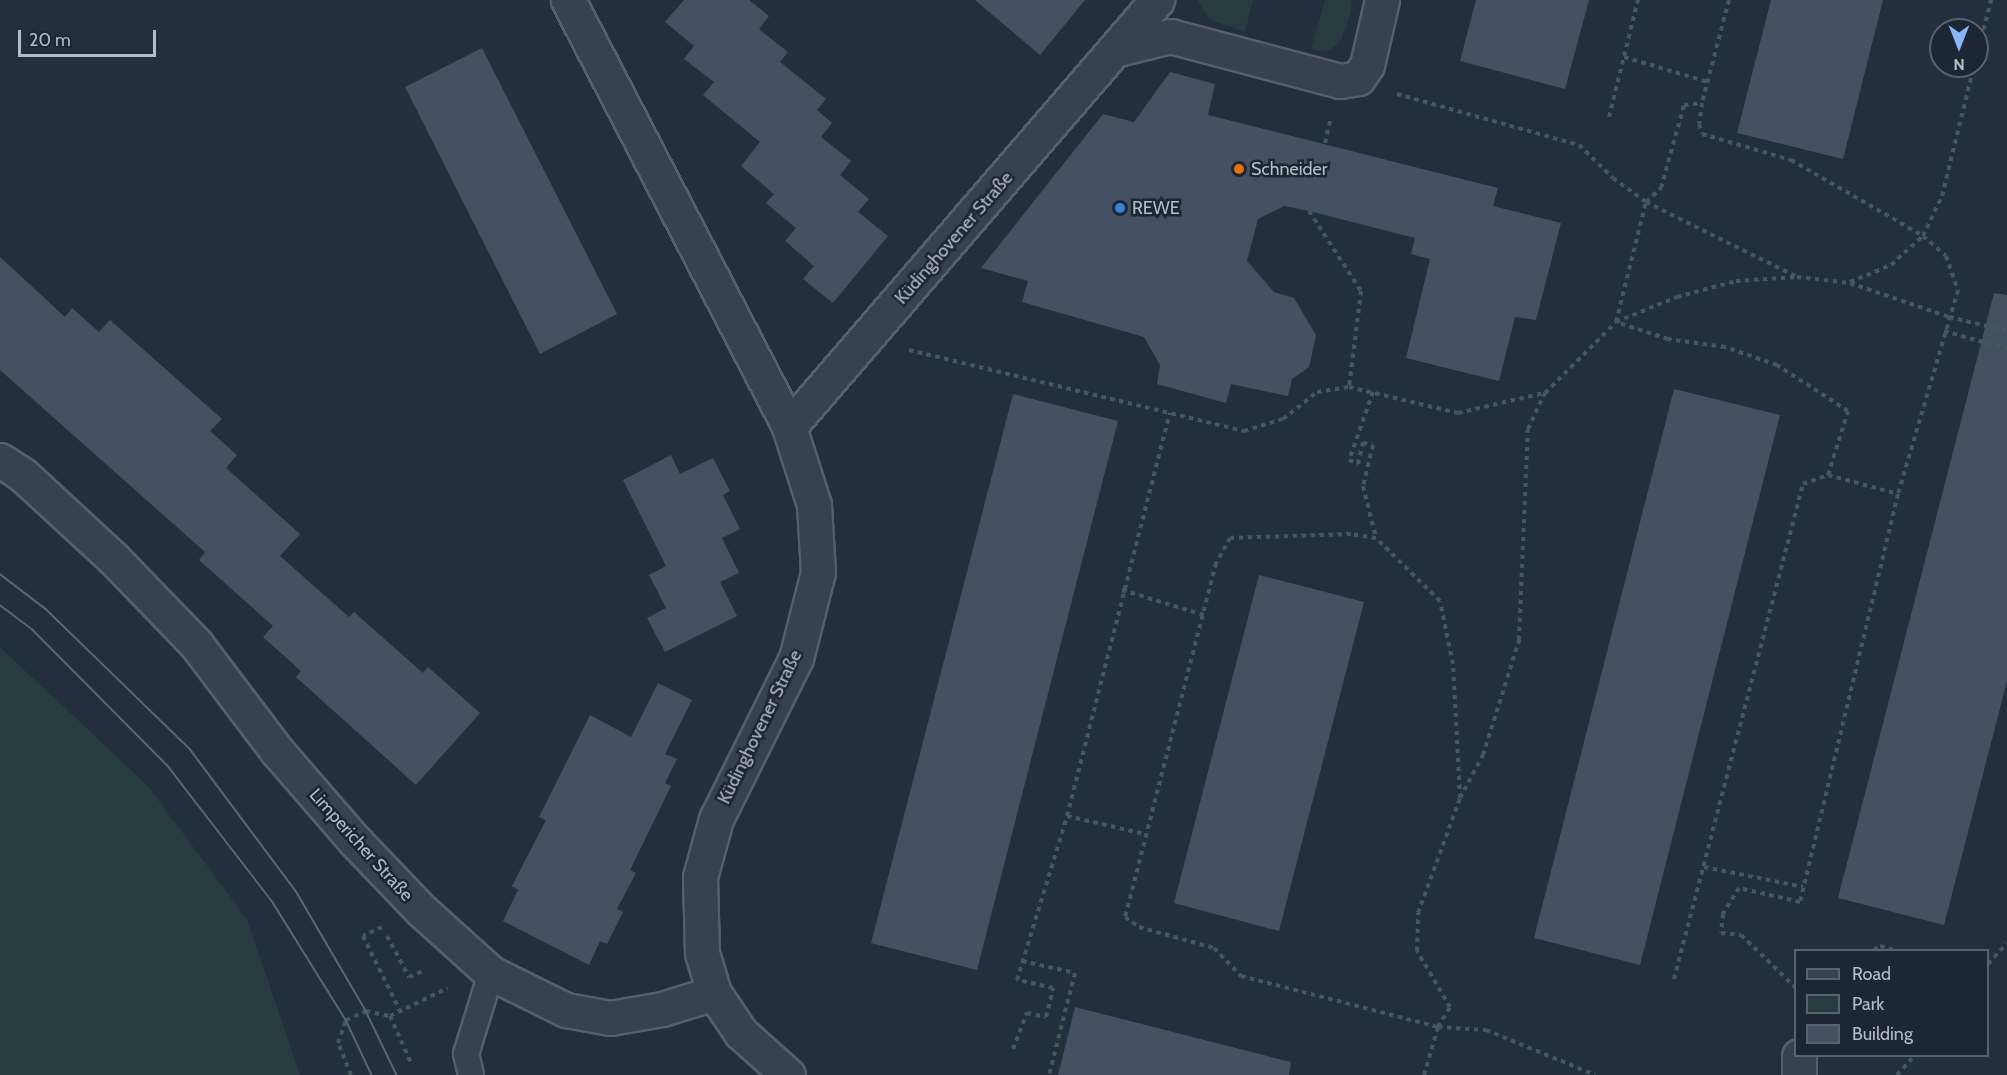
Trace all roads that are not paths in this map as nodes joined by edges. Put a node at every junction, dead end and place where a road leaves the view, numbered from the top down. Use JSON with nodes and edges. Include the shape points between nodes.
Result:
{"nodes":[{"id":1,"x":568,"y":0,"type":"edge"},
{"id":2,"x":1157,"y":0,"type":"edge"},
{"id":3,"x":1382,"y":0,"type":"edge"},
{"id":4,"x":1118,"y":49,"type":"junction"},
{"id":5,"x":789,"y":427,"type":"junction"},
{"id":6,"x":0,"y":460,"type":"edge"},
{"id":7,"x":491,"y":973,"type":"junction"},
{"id":8,"x":714,"y":993,"type":"junction"},
{"id":9,"x":1799,"y":1057,"type":"edge"},
{"id":10,"x":471,"y":1075,"type":"edge"},
{"id":11,"x":788,"y":1075,"type":"edge"},
{"id":12,"x":1798,"y":1075,"type":"edge"}],
"edges":[{"from":1,"to":5,"type":"street","name":"Küdinghovener Straße"},
{"from":2,"to":4,"type":"street","name":"Küdinghovener Straße"},
{"from":3,"to":4,"type":"street","via":[[1367,65],[1358,78],[1340,81],[1170,36]]},
{"from":4,"to":5,"type":"street","name":"Küdinghovener Straße"},
{"from":5,"to":8,"type":"street","name":"Küdinghovener Straße","via":[[814,505],[818,572],[796,658],[716,819],[700,877],[702,953]]},
{"from":6,"to":7,"type":"street","name":"Limpericher Straße","via":[[23,475],[114,559],[180,627],[277,751],[356,841],[421,910]]},
{"from":7,"to":8,"type":"street","name":"Limpericher Straße","via":[[566,1010],[610,1018],[662,1009]]},
{"from":7,"to":10,"type":"lane","via":[[466,1054]]},
{"from":8,"to":11,"type":"street","via":[[741,1033]]},
{"from":9,"to":12,"type":"street"}]}
